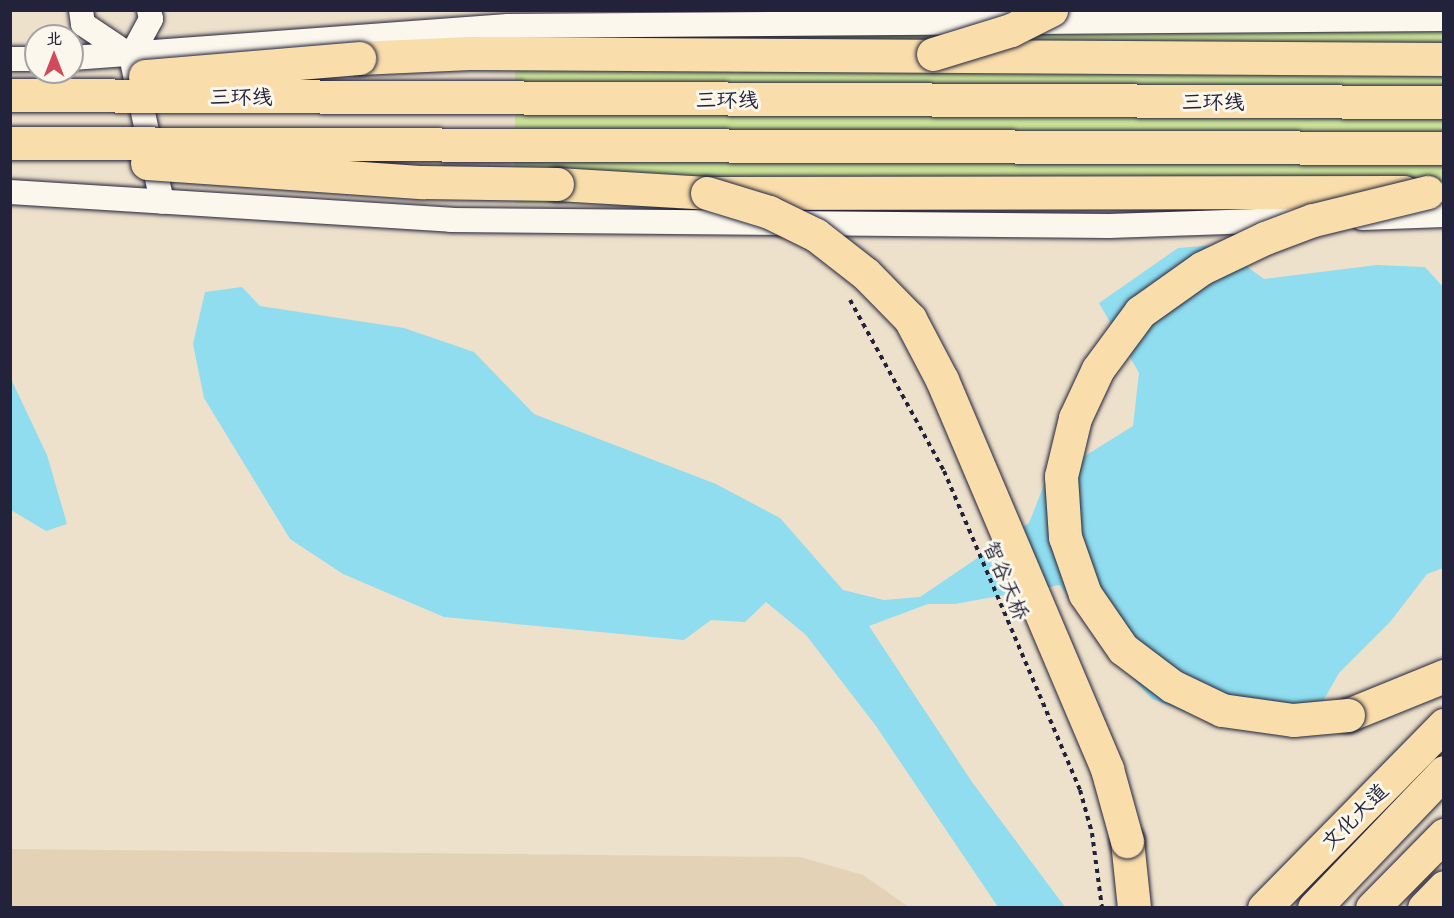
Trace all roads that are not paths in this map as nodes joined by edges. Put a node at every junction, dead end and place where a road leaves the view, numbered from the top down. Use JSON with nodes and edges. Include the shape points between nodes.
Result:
{"nodes":[{"id":1,"x":1051,"y":10,"type":"edge"},
{"id":2,"x":150,"y":15,"type":"edge"},
{"id":3,"x":1443,"y":19,"type":"edge"},
{"id":4,"x":84,"y":29,"type":"edge"},
{"id":5,"x":194,"y":51,"type":"junction"},
{"id":6,"x":933,"y":54,"type":"junction"},
{"id":7,"x":131,"y":56,"type":"junction"},
{"id":8,"x":84,"y":58,"type":"edge"},
{"id":9,"x":1443,"y":59,"type":"edge"},
{"id":10,"x":10,"y":88,"type":"edge"},
{"id":11,"x":10,"y":95,"type":"edge"},
{"id":12,"x":1443,"y":102,"type":"edge"},
{"id":13,"x":10,"y":143,"type":"edge"},
{"id":14,"x":1443,"y":148,"type":"edge"},
{"id":15,"x":10,"y":149,"type":"edge"},
{"id":16,"x":10,"y":192,"type":"edge"},
{"id":17,"x":707,"y":193,"type":"junction"},
{"id":18,"x":1438,"y":200,"type":"edge"},
{"id":19,"x":162,"y":202,"type":"junction"},
{"id":20,"x":1313,"y":220,"type":"junction"},
{"id":21,"x":1443,"y":676,"type":"edge"},
{"id":22,"x":1443,"y":725,"type":"edge"},
{"id":23,"x":1443,"y":772,"type":"edge"},
{"id":24,"x":1443,"y":785,"type":"edge"},
{"id":25,"x":1443,"y":835,"type":"edge"},
{"id":26,"x":1363,"y":856,"type":"junction"},
{"id":27,"x":1443,"y":887,"type":"edge"},
{"id":28,"x":1134,"y":908,"type":"edge"},
{"id":29,"x":1264,"y":908,"type":"edge"},
{"id":30,"x":1314,"y":908,"type":"edge"},
{"id":31,"x":1372,"y":908,"type":"edge"},
{"id":32,"x":1424,"y":908,"type":"edge"}],
"edges":[{"from":1,"to":6,"type":"main road","bridge":true,"via":[[1011,30]]},
{"from":2,"to":5,"type":"street","via":[[174,44]]},
{"from":2,"to":7,"type":"street"},
{"from":3,"to":5,"type":"street","via":[[508,26]]},
{"from":4,"to":7,"type":"street"},
{"from":5,"to":7,"type":"street"},
{"from":6,"to":9,"type":"main road"},
{"from":6,"to":10,"type":"main road","bridge":true,"via":[[470,53],[358,58]]},
{"from":7,"to":8,"type":"street"},
{"from":7,"to":19,"type":"street"},
{"from":11,"to":12,"type":"main road","name":"三环线","bridge":true},
{"from":13,"to":14,"type":"main road","bridge":true},
{"from":15,"to":17,"type":"main road","bridge":true,"via":[[241,172]]},
{"from":16,"to":19,"type":"street"},
{"from":17,"to":18,"type":"main road","bridge":true},
{"from":17,"to":28,"type":"main road","bridge":true,"via":[[769,212],[816,235],[866,274],[910,319],[942,381],[1107,769],[1127,841]]},
{"from":18,"to":20,"type":"main road","bridge":true},
{"from":19,"to":20,"type":"street","via":[[451,220],[1109,226]]},
{"from":20,"to":21,"type":"main road","bridge":true,"via":[[1202,268],[1140,312],[1098,369],[1075,418],[1061,476],[1065,537],[1086,594],[1123,649],[1172,686],[1222,710],[1293,720],[1348,715]]},
{"from":22,"to":29,"type":"main road","name":"文化大道"},
{"from":23,"to":26,"type":"main road","name":"文化大道"},
{"from":24,"to":26,"type":"main road"},
{"from":25,"to":31,"type":"main road"},
{"from":26,"to":30,"type":"main road","name":"文化大道"},
{"from":27,"to":32,"type":"main road"}]}
